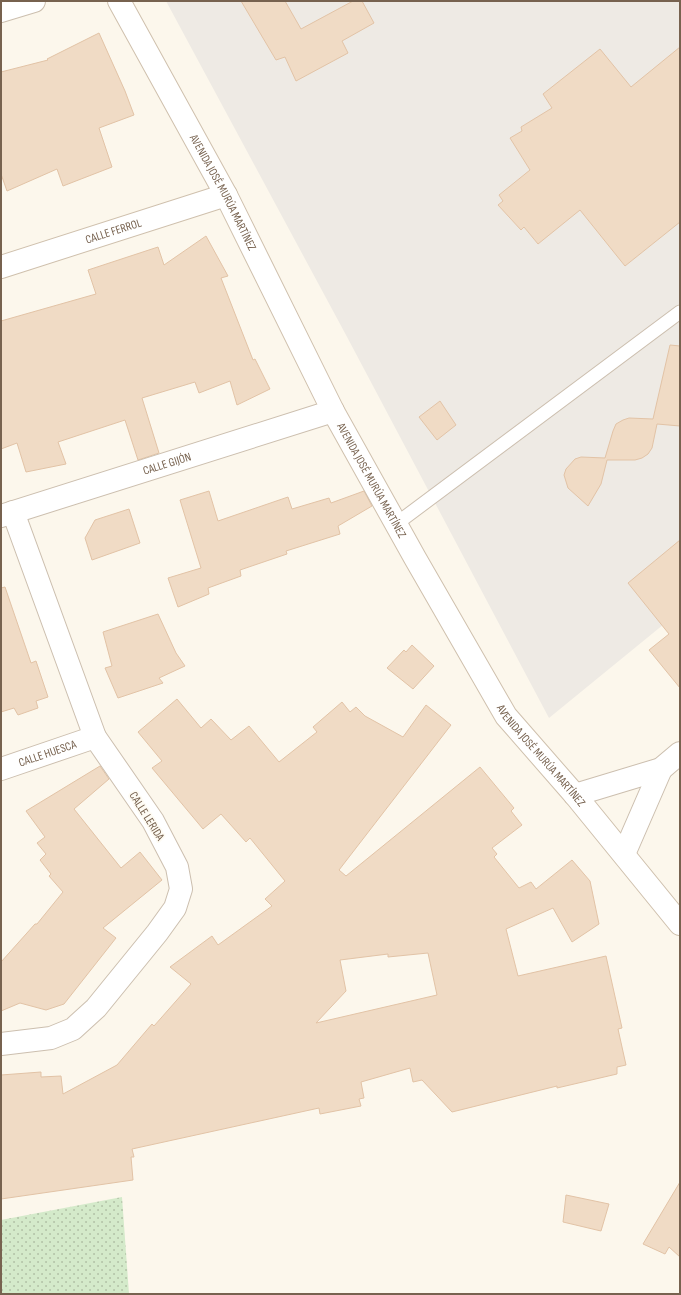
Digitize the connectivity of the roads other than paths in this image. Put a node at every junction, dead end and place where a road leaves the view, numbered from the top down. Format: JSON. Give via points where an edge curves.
{"nodes":[{"id":1,"x":34,"y":1,"type":"edge"},
{"id":2,"x":119,"y":1,"type":"edge"},
{"id":3,"x":1,"y":12,"type":"edge"},
{"id":4,"x":226,"y":195,"type":"junction"},
{"id":5,"x":1,"y":267,"type":"edge"},
{"id":6,"x":680,"y":312,"type":"edge"},
{"id":7,"x":333,"y":411,"type":"junction"},
{"id":8,"x":7,"y":514,"type":"edge"},
{"id":9,"x":396,"y":524,"type":"junction"},
{"id":10,"x":94,"y":737,"type":"junction"},
{"id":11,"x":680,"y":753,"type":"edge"},
{"id":12,"x":1,"y":769,"type":"edge"},
{"id":13,"x":661,"y":769,"type":"junction"},
{"id":14,"x":575,"y":795,"type":"junction"},
{"id":15,"x":624,"y":854,"type":"junction"},
{"id":16,"x":680,"y":924,"type":"edge"},
{"id":17,"x":1,"y":1044,"type":"edge"}],
"edges":[{"from":1,"to":3,"type":"street"},
{"from":2,"to":4,"type":"street","name":"AVENIDA JOSÉ MURÚA MARTÍNEZ"},
{"from":4,"to":5,"type":"street","name":"CALLE FERROL"},
{"from":4,"to":7,"type":"street","name":"AVENIDA JOSÉ MURÚA MARTÍNEZ"},
{"from":6,"to":9,"type":"lane"},
{"from":7,"to":8,"type":"street","name":"CALLE GIJÓN"},
{"from":7,"to":9,"type":"street","name":"AVENIDA JOSÉ MURÚA MARTÍNEZ"},
{"from":8,"to":10,"type":"street","name":"CALLE LERIDA"},
{"from":9,"to":14,"type":"street","name":"AVENIDA JOSÉ MURÚA MARTÍNEZ","via":[[506,716]]},
{"from":10,"to":12,"type":"street","name":"CALLE HUESCA"},
{"from":10,"to":17,"type":"street","name":"CALLE LERIDA","via":[[153,820],[177,867],[181,889],[175,908],[157,933],[100,1002],[73,1029],[51,1038]]},
{"from":11,"to":13,"type":"street"},
{"from":13,"to":14,"type":"street"},
{"from":13,"to":15,"type":"street"},
{"from":14,"to":15,"type":"street","name":"AVENIDA JOSÉ MURÚA MARTÍNEZ"},
{"from":15,"to":16,"type":"street","name":"AVENIDA JOSÉ MURÚA MARTÍNEZ"}]}
